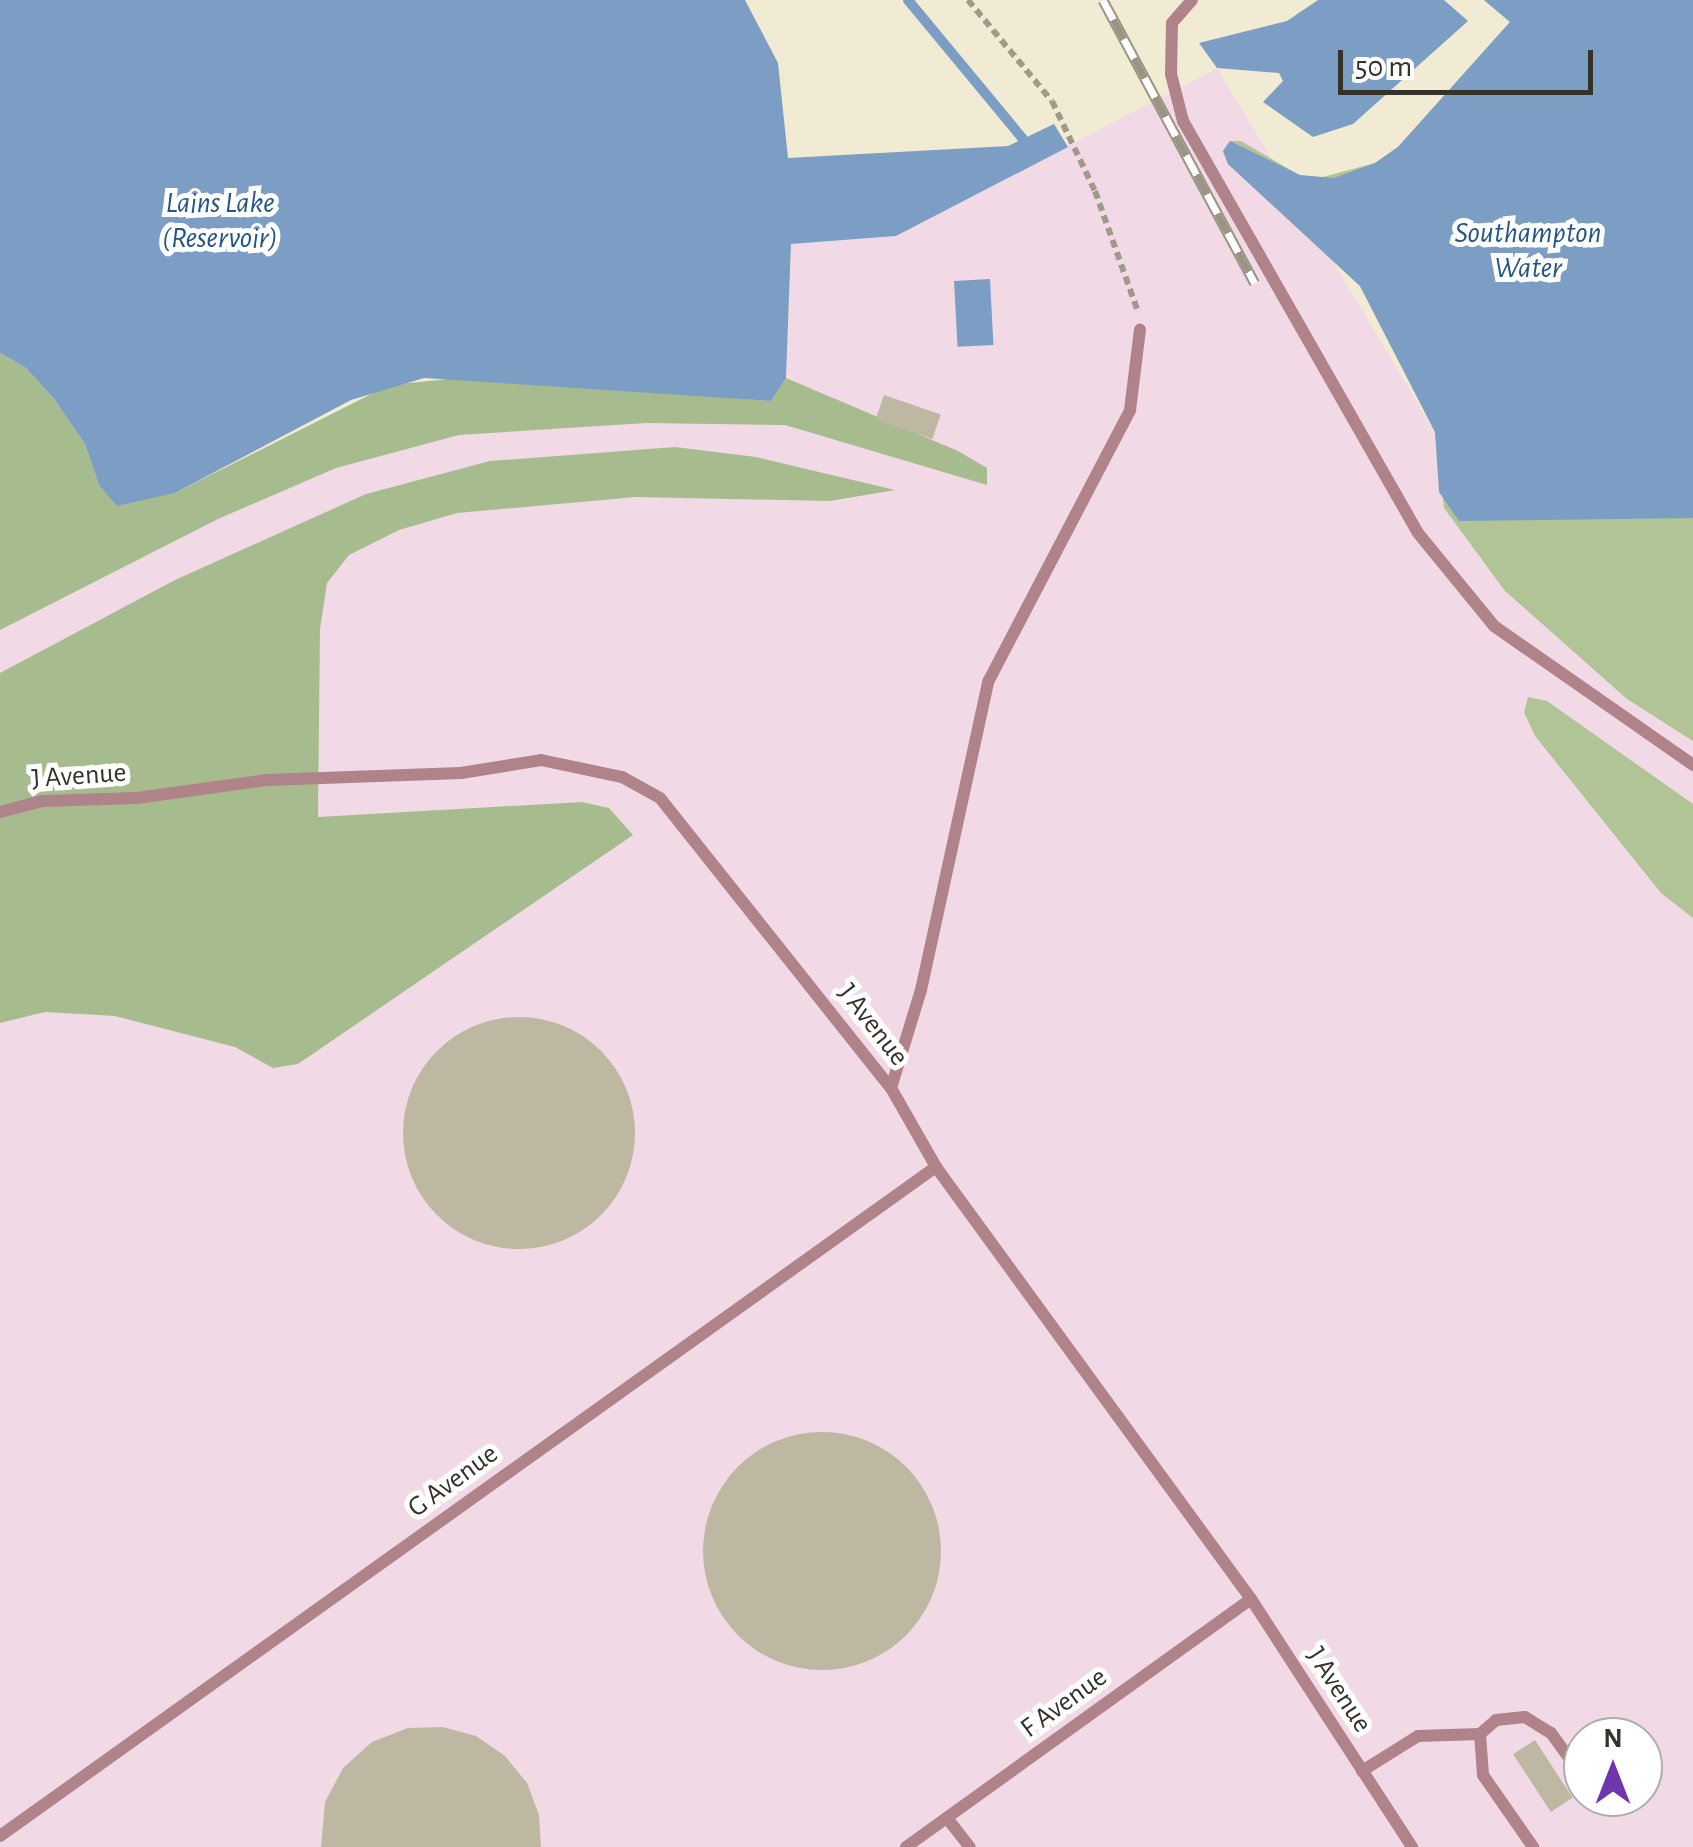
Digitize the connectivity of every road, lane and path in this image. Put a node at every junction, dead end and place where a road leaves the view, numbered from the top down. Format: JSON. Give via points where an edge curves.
{"nodes":[{"id":1,"x":968,"y":0,"type":"edge"},
{"id":2,"x":1192,"y":0,"type":"edge"},
{"id":3,"x":1140,"y":330,"type":"joint"},
{"id":4,"x":1693,"y":766,"type":"edge"},
{"id":5,"x":0,"y":812,"type":"edge"},
{"id":6,"x":891,"y":1088,"type":"junction"},
{"id":7,"x":936,"y":1167,"type":"junction"},
{"id":8,"x":1251,"y":1598,"type":"junction"},
{"id":9,"x":1480,"y":1734,"type":"junction"},
{"id":10,"x":1563,"y":1750,"type":"edge"},
{"id":11,"x":1362,"y":1772,"type":"junction"},
{"id":12,"x":946,"y":1818,"type":"junction"},
{"id":13,"x":0,"y":1836,"type":"edge"},
{"id":14,"x":906,"y":1847,"type":"edge"},
{"id":15,"x":970,"y":1847,"type":"edge"},
{"id":16,"x":1412,"y":1847,"type":"edge"},
{"id":17,"x":1532,"y":1847,"type":"edge"}],
"edges":[{"from":1,"to":3,"type":"path","via":[[1052,102],[1068,132],[1128,275]]},
{"from":2,"to":4,"type":"lane","via":[[1172,23],[1171,74],[1183,121],[1418,532],[1494,626]]},
{"from":3,"to":6,"type":"lane","via":[[1130,410],[988,682],[921,990]]},
{"from":5,"to":6,"type":"lane","name":"J Avenue","via":[[42,801],[136,798],[266,780],[575,762],[660,798]]},
{"from":6,"to":7,"type":"lane","name":"J Avenue"},
{"from":7,"to":8,"type":"lane","name":"J Avenue"},
{"from":7,"to":13,"type":"lane","name":"G Avenue"},
{"from":8,"to":11,"type":"lane","name":"J Avenue"},
{"from":8,"to":12,"type":"lane","name":"F Avenue"},
{"from":9,"to":10,"type":"lane","via":[[1496,1720],[1525,1717]]},
{"from":9,"to":11,"type":"lane","via":[[1418,1736]]},
{"from":9,"to":17,"type":"lane","via":[[1483,1776]]},
{"from":11,"to":16,"type":"lane","name":"J Avenue"},
{"from":12,"to":14,"type":"lane","name":"F Avenue"},
{"from":12,"to":15,"type":"lane"}]}
